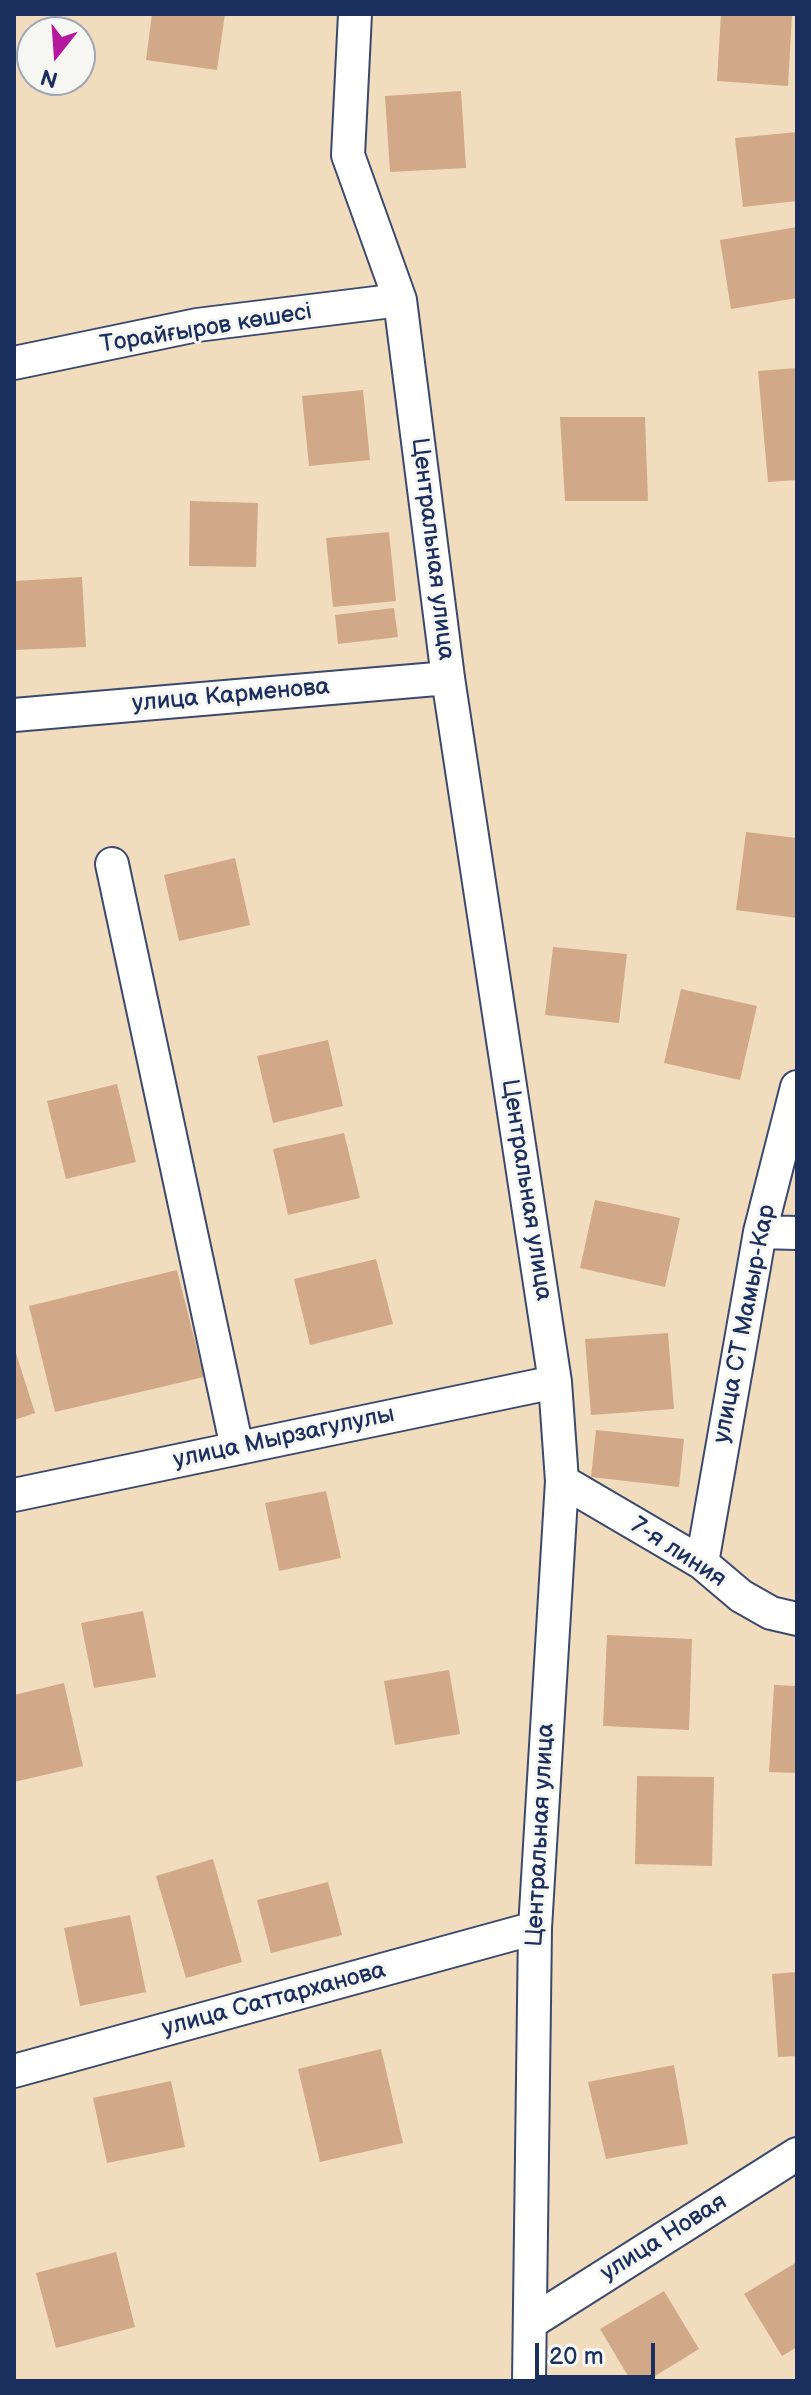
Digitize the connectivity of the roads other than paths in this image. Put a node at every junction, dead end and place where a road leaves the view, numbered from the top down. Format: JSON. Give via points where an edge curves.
{"nodes":[{"id":1,"x":355,"y":14,"type":"edge"},
{"id":2,"x":400,"y":300,"type":"junction"},
{"id":3,"x":14,"y":363,"type":"edge"},
{"id":4,"x":448,"y":678,"type":"junction"},
{"id":5,"x":14,"y":715,"type":"edge"},
{"id":6,"x":112,"y":864,"type":"dead end"},
{"id":7,"x":797,"y":1087,"type":"edge"},
{"id":8,"x":760,"y":1232,"type":"junction"},
{"id":9,"x":797,"y":1233,"type":"edge"},
{"id":10,"x":555,"y":1382,"type":"junction"},
{"id":11,"x":237,"y":1448,"type":"junction"},
{"id":12,"x":562,"y":1481,"type":"junction"},
{"id":13,"x":14,"y":1495,"type":"edge"},
{"id":14,"x":702,"y":1563,"type":"junction"},
{"id":15,"x":797,"y":1619,"type":"edge"},
{"id":16,"x":535,"y":1928,"type":"junction"},
{"id":17,"x":14,"y":2071,"type":"edge"},
{"id":18,"x":797,"y":2154,"type":"edge"},
{"id":19,"x":530,"y":2323,"type":"junction"},
{"id":20,"x":529,"y":2381,"type":"edge"}],
"edges":[{"from":1,"to":2,"type":"street","name":"Центральная улица","via":[[348,155]]},
{"from":2,"to":3,"type":"street","name":"Торайғыров көшесі","via":[[197,325]]},
{"from":2,"to":4,"type":"street","name":"Центральная улица"},
{"from":4,"to":5,"type":"street","name":"улица Карменова"},
{"from":4,"to":10,"type":"street","name":"Центральная улица"},
{"from":6,"to":11,"type":"street"},
{"from":7,"to":8,"type":"street","name":"улица СТ Мамыр-Кар"},
{"from":8,"to":9,"type":"street"},
{"from":8,"to":14,"type":"street","name":"улица СТ Мамыр-Кар"},
{"from":10,"to":11,"type":"street","name":"улица Мырзагулулы"},
{"from":10,"to":12,"type":"street","name":"Центральная улица"},
{"from":11,"to":13,"type":"street","name":"улица Мырзагулулы"},
{"from":12,"to":14,"type":"street","name":"7-я линия"},
{"from":12,"to":16,"type":"street","name":"Центральная улица"},
{"from":14,"to":15,"type":"street","name":"7-я линия","via":[[741,1596],[771,1613]]},
{"from":16,"to":17,"type":"street","name":"улица Саттарханова"},
{"from":16,"to":19,"type":"street","name":"Центральная улица"},
{"from":18,"to":19,"type":"street","name":"улица Новая"},
{"from":19,"to":20,"type":"street","name":"Центральная улица"}]}
